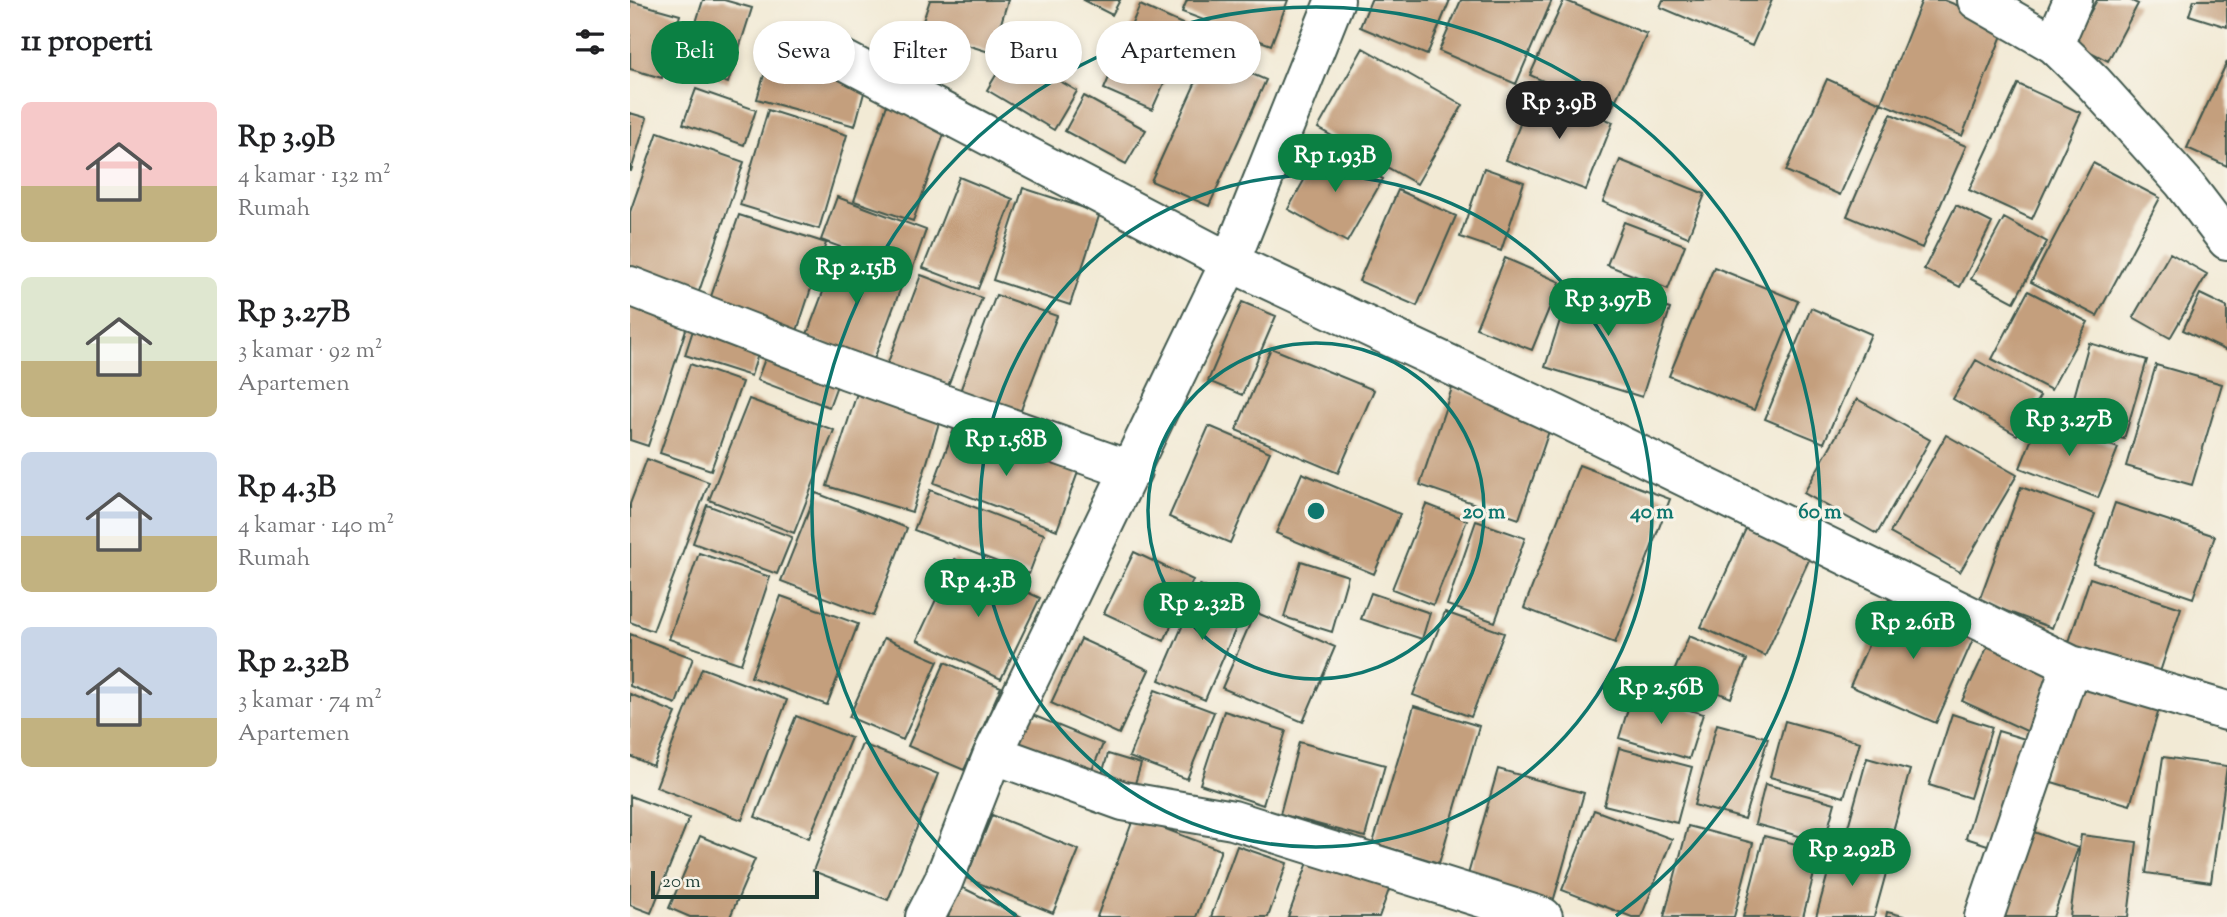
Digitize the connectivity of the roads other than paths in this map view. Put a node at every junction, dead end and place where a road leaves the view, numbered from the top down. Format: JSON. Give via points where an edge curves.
{"nodes":[{"id":1,"x":1335,"y":0,"type":"edge"},
{"id":2,"x":1977,"y":0,"type":"edge"},
{"id":3,"x":2073,"y":0,"type":"edge"},
{"id":4,"x":2054,"y":44,"type":"junction"},
{"id":5,"x":855,"y":66,"type":"edge"},
{"id":6,"x":2227,"y":240,"type":"edge"},
{"id":7,"x":1230,"y":262,"type":"junction"},
{"id":8,"x":630,"y":286,"type":"edge"},
{"id":9,"x":1132,"y":471,"type":"junction"},
{"id":10,"x":2071,"y":666,"type":"junction"},
{"id":11,"x":2227,"y":711,"type":"edge"},
{"id":12,"x":993,"y":754,"type":"junction"},
{"id":13,"x":925,"y":917,"type":"edge"},
{"id":14,"x":1543,"y":917,"type":"edge"},
{"id":15,"x":1984,"y":917,"type":"edge"}],
"edges":[{"from":1,"to":7,"type":"street"},
{"from":2,"to":4,"type":"street"},
{"from":3,"to":4,"type":"street"},
{"from":4,"to":6,"type":"street","via":[[2183,182]]},
{"from":5,"to":7,"type":"street"},
{"from":7,"to":9,"type":"street"},
{"from":7,"to":10,"type":"street","via":[[1577,424]]},
{"from":8,"to":9,"type":"street"},
{"from":9,"to":12,"type":"street"},
{"from":10,"to":11,"type":"street"},
{"from":10,"to":15,"type":"street"},
{"from":12,"to":13,"type":"street"},
{"from":12,"to":14,"type":"street","via":[[1124,801],[1233,820]]}]}
